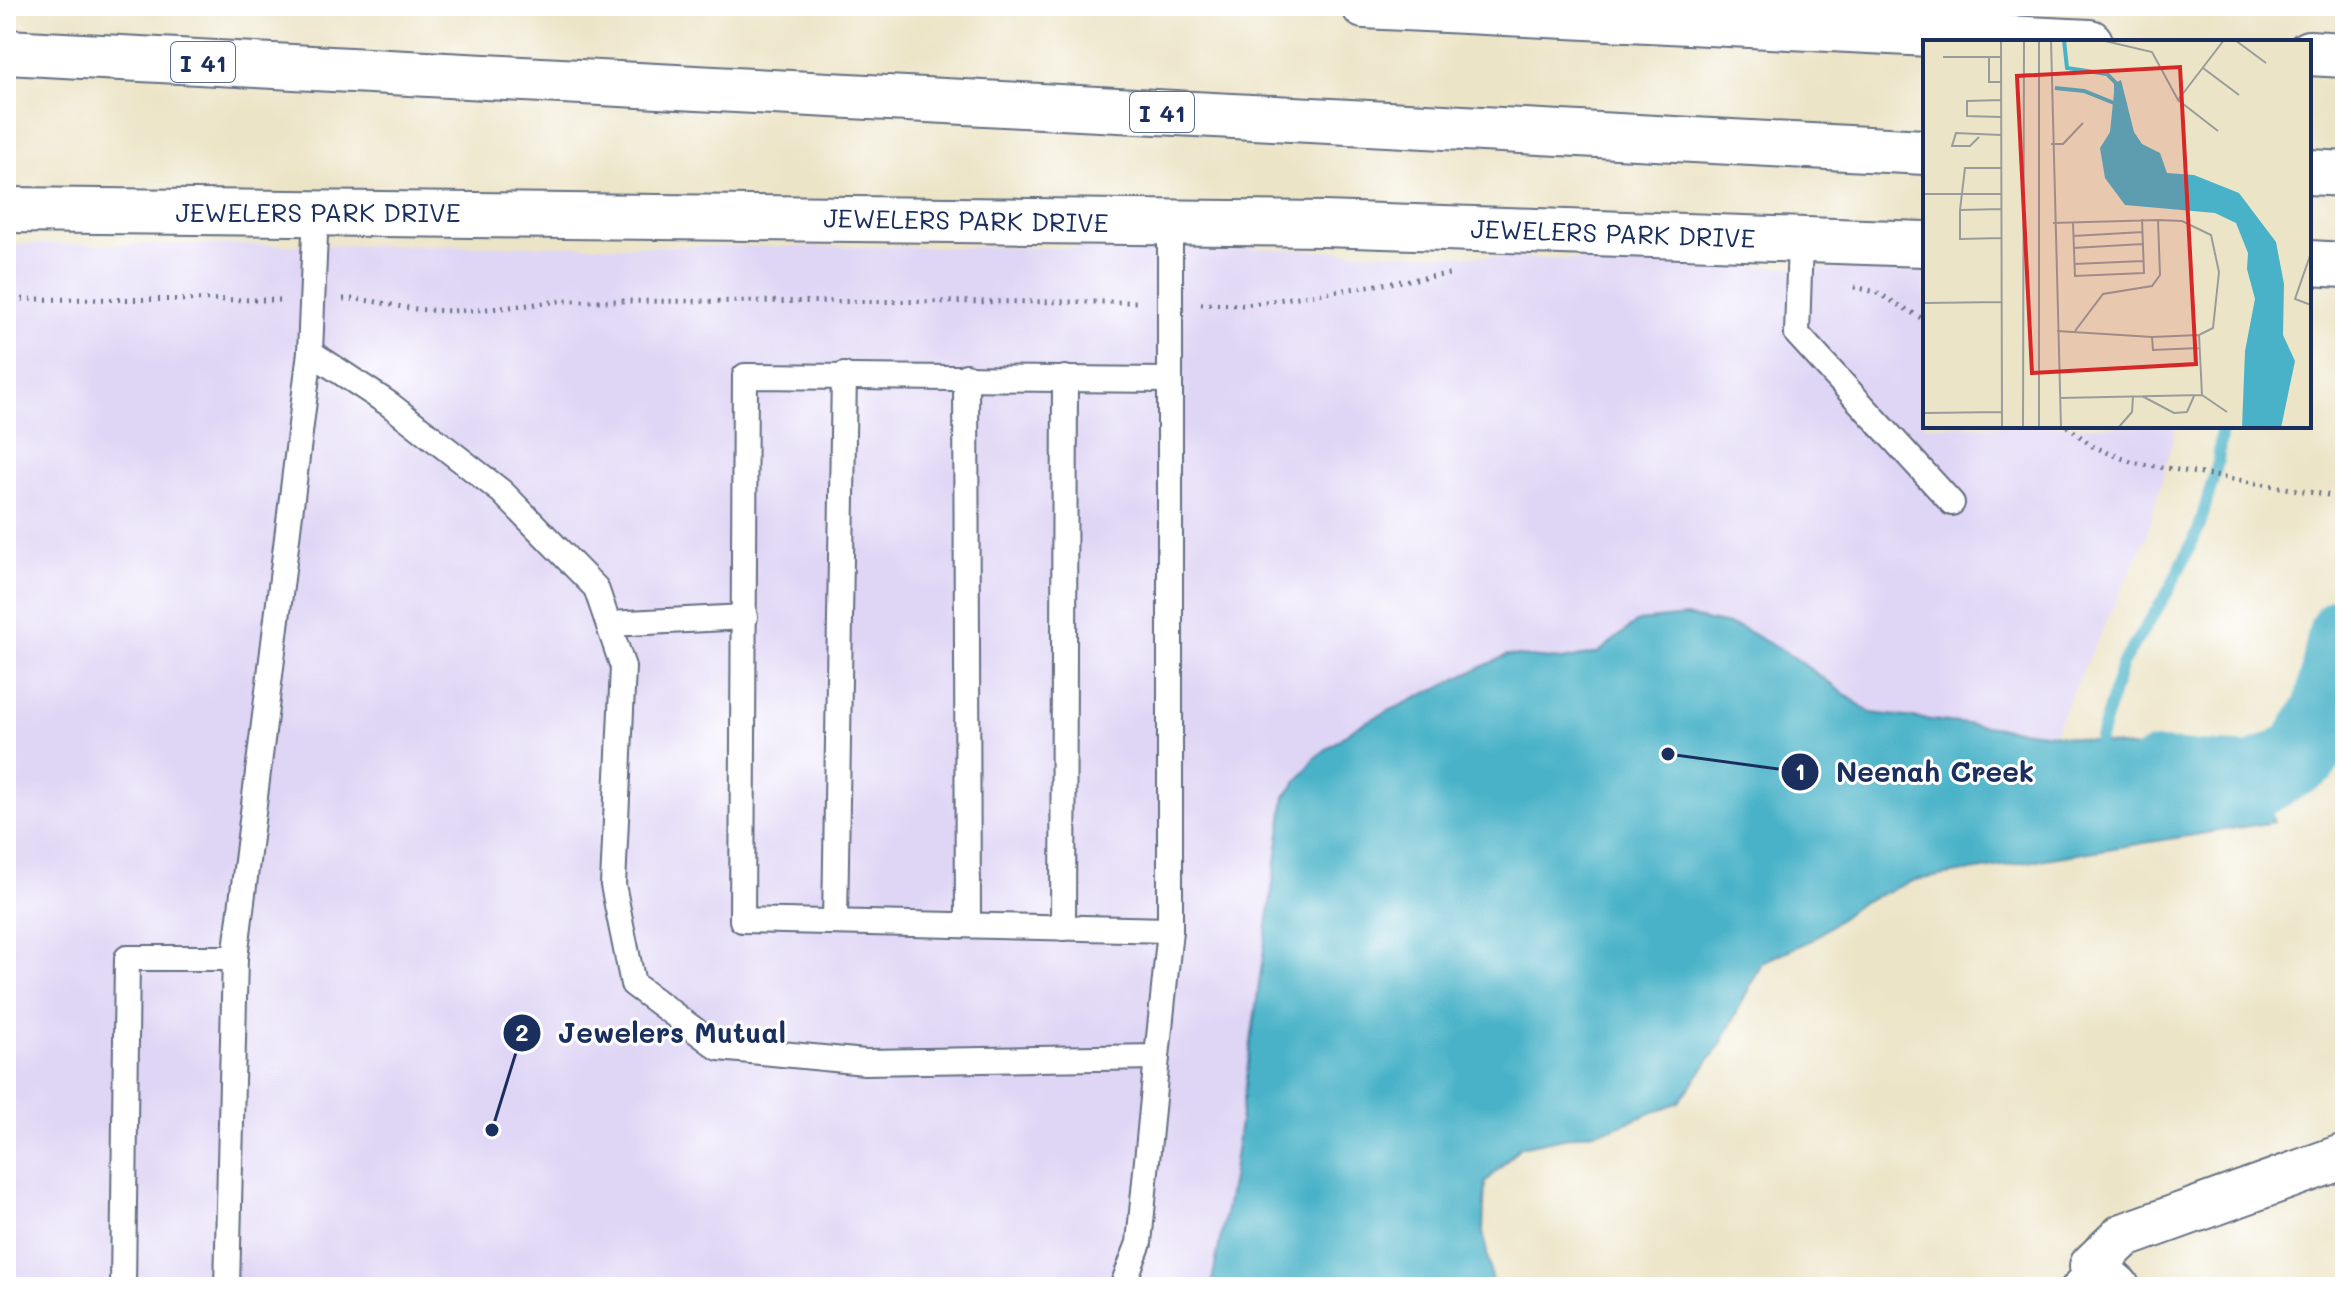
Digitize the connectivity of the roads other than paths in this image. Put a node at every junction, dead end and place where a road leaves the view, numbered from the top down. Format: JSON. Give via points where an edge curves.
{"nodes":[{"id":1,"x":1364,"y":6,"type":"edge"},
{"id":2,"x":2050,"y":40,"type":"edge"},
{"id":3,"x":6,"y":52,"type":"edge"},
{"id":4,"x":2311,"y":53,"type":"edge"},
{"id":5,"x":2345,"y":55,"type":"edge"},
{"id":6,"x":1923,"y":152,"type":"edge"},
{"id":7,"x":2311,"y":172,"type":"edge"},
{"id":8,"x":2345,"y":174,"type":"edge"},
{"id":9,"x":6,"y":210,"type":"edge"},
{"id":10,"x":316,"y":211,"type":"junction"},
{"id":11,"x":1170,"y":224,"type":"junction"},
{"id":12,"x":1800,"y":240,"type":"junction"},
{"id":13,"x":1923,"y":244,"type":"edge"},
{"id":14,"x":2311,"y":263,"type":"edge"},
{"id":15,"x":2345,"y":265,"type":"edge"},
{"id":16,"x":310,"y":352,"type":"junction"},
{"id":17,"x":844,"y":375,"type":"junction"},
{"id":18,"x":966,"y":376,"type":"junction"},
{"id":19,"x":1065,"y":378,"type":"junction"},
{"id":20,"x":1168,"y":380,"type":"junction"},
{"id":21,"x":1952,"y":503,"type":"dead end"},
{"id":22,"x":745,"y":617,"type":"junction"},
{"id":23,"x":609,"y":624,"type":"junction"},
{"id":24,"x":835,"y":922,"type":"junction"},
{"id":25,"x":968,"y":925,"type":"junction"},
{"id":26,"x":1063,"y":928,"type":"junction"},
{"id":27,"x":1170,"y":930,"type":"junction"},
{"id":28,"x":235,"y":958,"type":"junction"},
{"id":29,"x":1157,"y":1057,"type":"junction"},
{"id":30,"x":2345,"y":1156,"type":"edge"},
{"id":31,"x":2094,"y":1280,"type":"edge"},
{"id":32,"x":123,"y":1287,"type":"edge"},
{"id":33,"x":227,"y":1287,"type":"edge"},
{"id":34,"x":1122,"y":1287,"type":"edge"}],
"edges":[{"from":1,"to":2,"type":"main road"},
{"from":3,"to":6,"type":"main road","number":"I 41"},
{"from":4,"to":5,"type":"main road"},
{"from":7,"to":8,"type":"main road"},
{"from":9,"to":10,"type":"main road","name":"JEWELERS PARK DRIVE"},
{"from":10,"to":11,"type":"main road","name":"JEWELERS PARK DRIVE"},
{"from":10,"to":16,"type":"lane"},
{"from":11,"to":12,"type":"main road","name":"JEWELERS PARK DRIVE"},
{"from":11,"to":20,"type":"lane"},
{"from":12,"to":13,"type":"main road","name":"JEWELERS PARK DRIVE"},
{"from":12,"to":21,"type":"lane","via":[[1797,334]]},
{"from":14,"to":15,"type":"main road"},
{"from":16,"to":23,"type":"lane","via":[[389,404],[502,492],[596,588]]},
{"from":16,"to":28,"type":"lane"},
{"from":17,"to":18,"type":"lane"},
{"from":17,"to":22,"type":"lane","via":[[745,376]]},
{"from":17,"to":24,"type":"lane"},
{"from":18,"to":19,"type":"lane"},
{"from":18,"to":25,"type":"lane"},
{"from":19,"to":20,"type":"lane"},
{"from":19,"to":26,"type":"lane"},
{"from":20,"to":27,"type":"lane"},
{"from":22,"to":23,"type":"lane"},
{"from":22,"to":24,"type":"lane","via":[[742,920]]},
{"from":23,"to":29,"type":"lane","via":[[623,667],[613,885],[633,984],[719,1048],[865,1062]]},
{"from":24,"to":25,"type":"lane"},
{"from":25,"to":26,"type":"lane"},
{"from":26,"to":27,"type":"lane"},
{"from":27,"to":29,"type":"lane"},
{"from":28,"to":32,"type":"lane","via":[[127,958]]},
{"from":28,"to":33,"type":"lane"},
{"from":29,"to":34,"type":"lane","via":[[1139,1243]]},
{"from":30,"to":31,"type":"main road","via":[[2123,1236]]}]}
